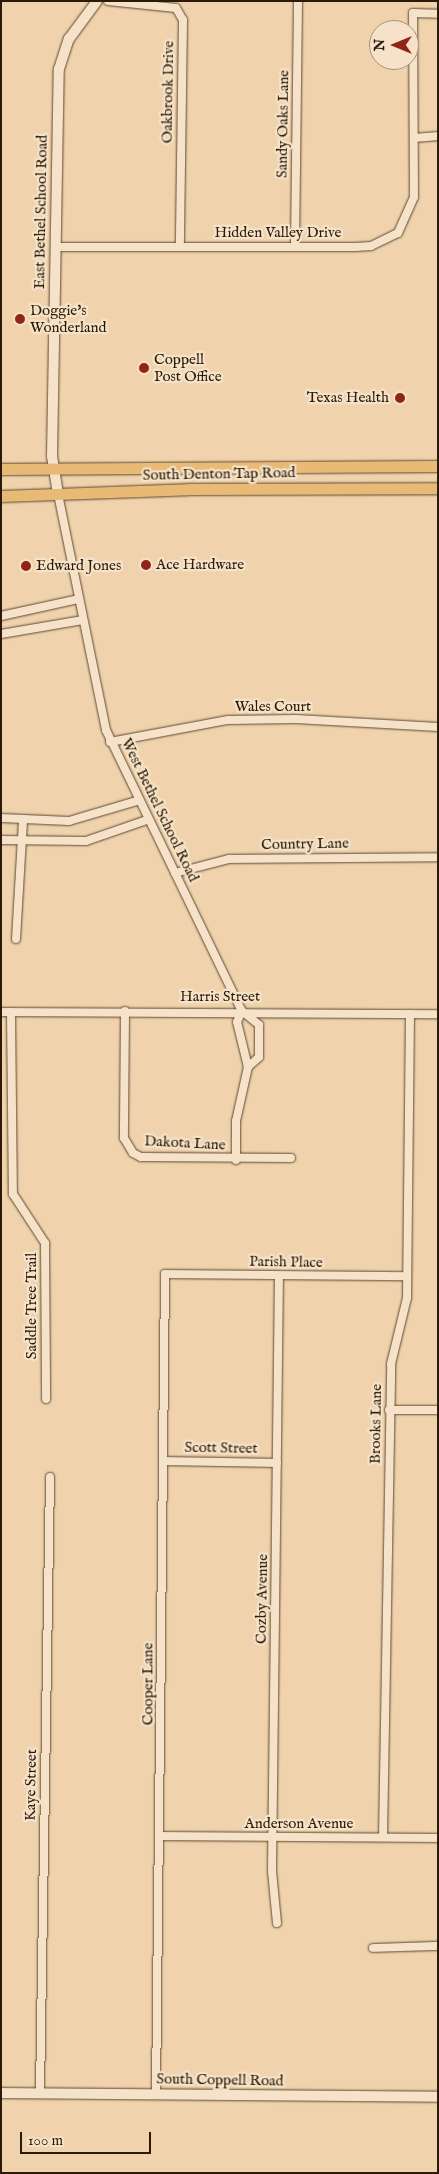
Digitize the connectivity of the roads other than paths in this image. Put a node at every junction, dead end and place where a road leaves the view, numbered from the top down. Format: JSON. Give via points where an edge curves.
{"nodes":[{"id":1,"x":97,"y":1,"type":"edge"},
{"id":2,"x":108,"y":1,"type":"edge"},
{"id":3,"x":298,"y":1,"type":"edge"},
{"id":4,"x":438,"y":14,"type":"edge"},
{"id":5,"x":438,"y":136,"type":"edge"},
{"id":6,"x":415,"y":138,"type":"junction"},
{"id":7,"x":56,"y":247,"type":"junction"},
{"id":8,"x":180,"y":247,"type":"junction"},
{"id":9,"x":295,"y":247,"type":"junction"},
{"id":10,"x":325,"y":466,"type":"junction"},
{"id":11,"x":438,"y":466,"type":"edge"},
{"id":12,"x":53,"y":467,"type":"junction"},
{"id":13,"x":1,"y":469,"type":"edge"},
{"id":14,"x":325,"y":487,"type":"junction"},
{"id":15,"x":438,"y":488,"type":"edge"},
{"id":16,"x":58,"y":494,"type":"junction"},
{"id":17,"x":1,"y":496,"type":"edge"},
{"id":18,"x":79,"y":599,"type":"junction"},
{"id":19,"x":1,"y":616,"type":"edge"},
{"id":20,"x":83,"y":620,"type":"junction"},
{"id":21,"x":1,"y":634,"type":"edge"},
{"id":22,"x":438,"y":728,"type":"edge"},
{"id":23,"x":110,"y":742,"type":"junction"},
{"id":24,"x":137,"y":800,"type":"junction"},
{"id":25,"x":1,"y":818,"type":"edge"},
{"id":26,"x":23,"y":820,"type":"junction"},
{"id":27,"x":147,"y":820,"type":"junction"},
{"id":28,"x":1,"y":840,"type":"edge"},
{"id":29,"x":21,"y":841,"type":"junction"},
{"id":30,"x":438,"y":857,"type":"edge"},
{"id":31,"x":175,"y":873,"type":"junction"},
{"id":32,"x":16,"y":939,"type":"dead end"},
{"id":33,"x":125,"y":1011,"type":"junction"},
{"id":34,"x":242,"y":1011,"type":"junction"},
{"id":35,"x":1,"y":1012,"type":"edge"},
{"id":36,"x":11,"y":1012,"type":"junction"},
{"id":37,"x":410,"y":1014,"type":"junction"},
{"id":38,"x":438,"y":1014,"type":"edge"},
{"id":39,"x":248,"y":1067,"type":"junction"},
{"id":40,"x":291,"y":1158,"type":"dead end"},
{"id":41,"x":236,"y":1160,"type":"junction"},
{"id":42,"x":165,"y":1274,"type":"joint"},
{"id":43,"x":279,"y":1276,"type":"junction"},
{"id":44,"x":407,"y":1276,"type":"junction"},
{"id":45,"x":46,"y":1399,"type":"dead end"},
{"id":46,"x":389,"y":1410,"type":"junction"},
{"id":47,"x":438,"y":1410,"type":"edge"},
{"id":48,"x":165,"y":1461,"type":"junction"},
{"id":49,"x":277,"y":1463,"type":"junction"},
{"id":50,"x":50,"y":1477,"type":"dead end"},
{"id":51,"x":160,"y":1836,"type":"junction"},
{"id":52,"x":272,"y":1838,"type":"junction"},
{"id":53,"x":383,"y":1838,"type":"junction"},
{"id":54,"x":438,"y":1838,"type":"edge"},
{"id":55,"x":277,"y":1923,"type":"dead end"},
{"id":56,"x":438,"y":1946,"type":"edge"},
{"id":57,"x":373,"y":1948,"type":"dead end"},
{"id":58,"x":1,"y":2093,"type":"edge"},
{"id":59,"x":40,"y":2093,"type":"junction"},
{"id":60,"x":438,"y":2093,"type":"edge"},
{"id":61,"x":156,"y":2094,"type":"junction"},
{"id":62,"x":438,"y":2097,"type":"edge"}],
"edges":[{"from":1,"to":7,"type":"street","name":"East Bethel School Road","via":[[61,55]]},
{"from":2,"to":8,"type":"street","name":"Oakbrook Drive","via":[[176,8],[183,20]]},
{"from":3,"to":9,"type":"street","name":"Sandy Oaks Lane"},
{"from":4,"to":6,"type":"street","name":"Hidden Valley Drive","via":[[413,13]]},
{"from":5,"to":6,"type":"street"},
{"from":6,"to":9,"type":"street","name":"Hidden Valley Drive","via":[[414,197],[398,234],[371,246]]},
{"from":7,"to":8,"type":"street","name":"Hidden Valley Drive"},
{"from":7,"to":12,"type":"street","name":"East Bethel School Road"},
{"from":8,"to":9,"type":"street","name":"Hidden Valley Drive"},
{"from":10,"to":11,"type":"main road","name":"South Denton Tap Road"},
{"from":10,"to":12,"type":"main road","name":"South Denton Tap Road"},
{"from":10,"to":14,"type":"main road"},
{"from":11,"to":15,"type":"main road"},
{"from":12,"to":13,"type":"main road","name":"South Denton Tap Road"},
{"from":12,"to":16,"type":"street","name":"East Bethel School Road"},
{"from":14,"to":15,"type":"main road","name":"South Denton Tap Road"},
{"from":14,"to":16,"type":"main road","name":"South Denton Tap Road"},
{"from":16,"to":17,"type":"main road","name":"South Denton Tap Road"},
{"from":16,"to":18,"type":"street","name":"West Bethel School Road"},
{"from":18,"to":19,"type":"street"},
{"from":18,"to":20,"type":"street","name":"West Bethel School Road"},
{"from":20,"to":21,"type":"street"},
{"from":20,"to":23,"type":"street","name":"West Bethel School Road"},
{"from":22,"to":23,"type":"street","name":"Wales Court","via":[[296,719],[228,720]]},
{"from":23,"to":24,"type":"street","name":"West Bethel School Road"},
{"from":24,"to":26,"type":"street","via":[[84,819]]},
{"from":24,"to":27,"type":"street","name":"West Bethel School Road"},
{"from":25,"to":26,"type":"street"},
{"from":26,"to":29,"type":"street"},
{"from":27,"to":29,"type":"street","via":[[86,841]]},
{"from":27,"to":31,"type":"street","name":"West Bethel School Road"},
{"from":28,"to":29,"type":"street"},
{"from":29,"to":32,"type":"street"},
{"from":30,"to":31,"type":"street","name":"Country Lane","via":[[229,859]]},
{"from":31,"to":34,"type":"street","name":"West Bethel School Road"},
{"from":33,"to":34,"type":"street","name":"Harris Street"},
{"from":33,"to":36,"type":"street","name":"Harris Street"},
{"from":33,"to":41,"type":"street","name":"Dakota Lane","via":[[128,1147],[141,1157]]},
{"from":34,"to":37,"type":"street","name":"Harris Street"},
{"from":34,"to":39,"type":"street","via":[[237,1022]]},
{"from":34,"to":39,"type":"street","via":[[259,1025],[259,1057]]},
{"from":35,"to":36,"type":"street","name":"Harris Street"},
{"from":36,"to":45,"type":"street","name":"Saddle Tree Trail","via":[[13,1194],[45,1243]]},
{"from":37,"to":38,"type":"street","name":"Harris Street"},
{"from":37,"to":44,"type":"street","name":"Brooks Lane"},
{"from":39,"to":41,"type":"street","via":[[236,1121]]},
{"from":40,"to":41,"type":"street","name":"Dakota Lane"},
{"from":42,"to":43,"type":"street","name":"Parish Place"},
{"from":42,"to":48,"type":"street","name":"Cooper Lane"},
{"from":43,"to":44,"type":"street","name":"Parish Place"},
{"from":43,"to":49,"type":"street","name":"Cozby Avenue"},
{"from":44,"to":46,"type":"street","name":"Brooks Lane","via":[[404,1322],[391,1364]]},
{"from":46,"to":47,"type":"street"},
{"from":46,"to":53,"type":"street","name":"Brooks Lane"},
{"from":48,"to":49,"type":"street","name":"Scott Street"},
{"from":48,"to":51,"type":"street","name":"Cooper Lane"},
{"from":49,"to":52,"type":"street","name":"Cozby Avenue"},
{"from":50,"to":59,"type":"street","name":"Kaye Street"},
{"from":51,"to":52,"type":"street","name":"Anderson Avenue"},
{"from":51,"to":61,"type":"street","name":"Cooper Lane"},
{"from":52,"to":53,"type":"street","name":"Anderson Avenue"},
{"from":52,"to":55,"type":"street","name":"Cozby Avenue"},
{"from":53,"to":54,"type":"street","name":"Anderson Avenue"},
{"from":56,"to":57,"type":"street"},
{"from":58,"to":59,"type":"street","name":"South Coppell Road"},
{"from":59,"to":61,"type":"street","name":"South Coppell Road"},
{"from":60,"to":62,"type":"street"},
{"from":61,"to":62,"type":"street","name":"South Coppell Road"}]}
